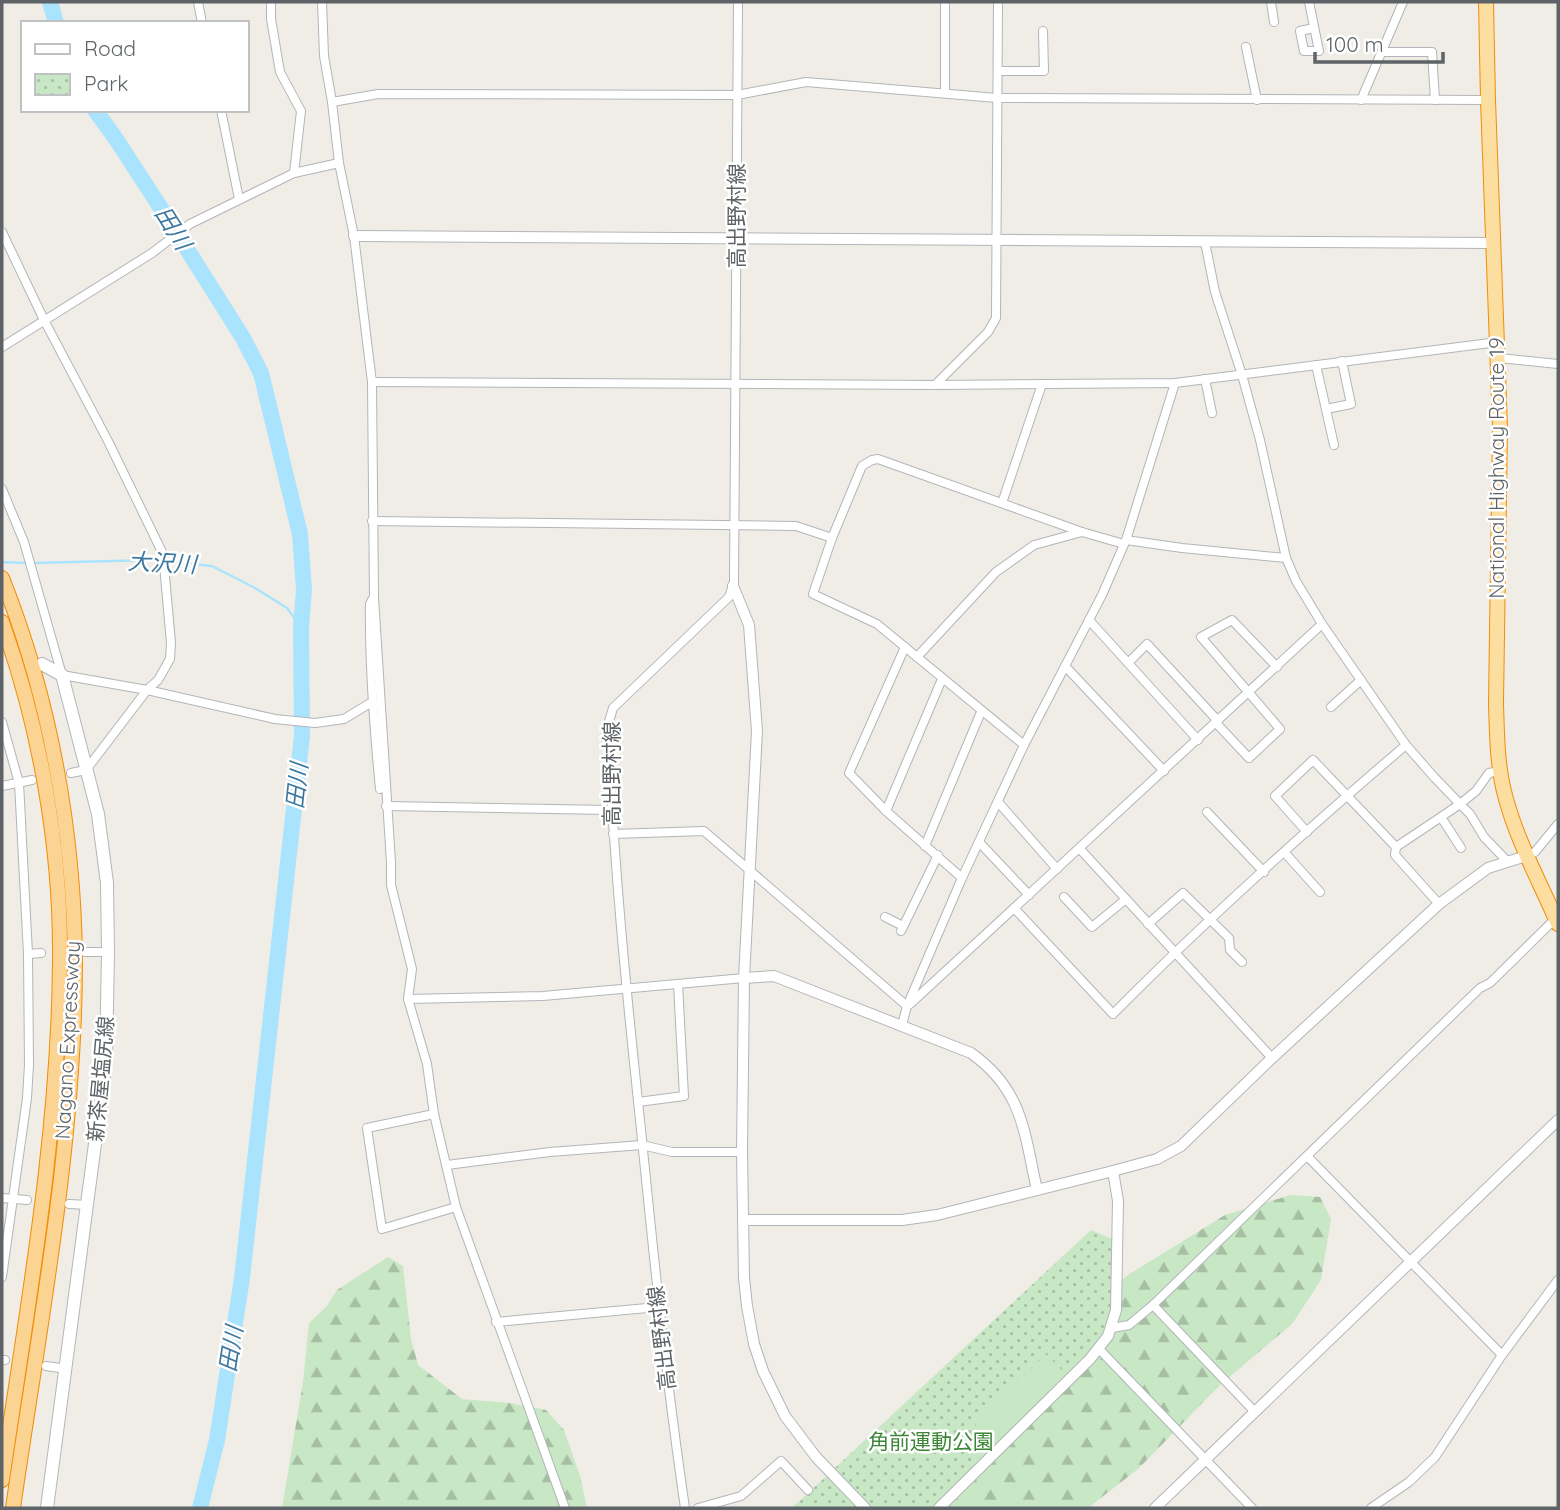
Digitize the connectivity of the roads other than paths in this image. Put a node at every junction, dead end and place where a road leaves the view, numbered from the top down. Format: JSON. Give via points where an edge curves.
{"nodes":[{"id":1,"x":198,"y":2,"type":"edge"},
{"id":2,"x":271,"y":2,"type":"edge"},
{"id":3,"x":322,"y":2,"type":"edge"},
{"id":4,"x":738,"y":2,"type":"edge"},
{"id":5,"x":945,"y":2,"type":"edge"},
{"id":6,"x":998,"y":2,"type":"edge"},
{"id":7,"x":1270,"y":2,"type":"edge"},
{"id":8,"x":1309,"y":2,"type":"edge"},
{"id":9,"x":1403,"y":2,"type":"edge"},
{"id":10,"x":1486,"y":2,"type":"edge"},
{"id":11,"x":202,"y":21,"type":"edge"},
{"id":12,"x":1274,"y":22,"type":"dead end"},
{"id":13,"x":1314,"y":27,"type":"dead end"},
{"id":14,"x":1043,"y":31,"type":"dead end"},
{"id":15,"x":1245,"y":47,"type":"dead end"},
{"id":16,"x":1382,"y":52,"type":"junction"},
{"id":17,"x":998,"y":71,"type":"junction"},
{"id":18,"x":945,"y":93,"type":"junction"},
{"id":19,"x":737,"y":95,"type":"junction"},
{"id":20,"x":998,"y":98,"type":"junction"},
{"id":21,"x":1256,"y":100,"type":"junction"},
{"id":22,"x":1361,"y":100,"type":"junction"},
{"id":23,"x":1435,"y":100,"type":"junction"},
{"id":24,"x":1488,"y":100,"type":"junction"},
{"id":25,"x":332,"y":102,"type":"junction"},
{"id":26,"x":221,"y":112,"type":"edge"},
{"id":27,"x":339,"y":163,"type":"junction"},
{"id":28,"x":294,"y":173,"type":"junction"},
{"id":29,"x":239,"y":199,"type":"junction"},
{"id":30,"x":2,"y":232,"type":"edge"},
{"id":31,"x":354,"y":236,"type":"junction"},
{"id":32,"x":738,"y":238,"type":"junction"},
{"id":33,"x":997,"y":240,"type":"junction"},
{"id":34,"x":1205,"y":242,"type":"junction"},
{"id":35,"x":1493,"y":243,"type":"junction"},
{"id":36,"x":44,"y":320,"type":"junction"},
{"id":37,"x":1498,"y":342,"type":"junction"},
{"id":38,"x":2,"y":346,"type":"edge"},
{"id":39,"x":1499,"y":358,"type":"junction"},
{"id":40,"x":1342,"y":361,"type":"junction"},
{"id":41,"x":1558,"y":364,"type":"edge"},
{"id":42,"x":1316,"y":365,"type":"junction"},
{"id":43,"x":1242,"y":374,"type":"junction"},
{"id":44,"x":1205,"y":379,"type":"junction"},
{"id":45,"x":372,"y":382,"type":"junction"},
{"id":46,"x":736,"y":382,"type":"junction"},
{"id":47,"x":1175,"y":383,"type":"junction"},
{"id":48,"x":1042,"y":384,"type":"junction"},
{"id":49,"x":935,"y":385,"type":"junction"},
{"id":50,"x":1326,"y":409,"type":"junction"},
{"id":51,"x":1212,"y":413,"type":"dead end"},
{"id":52,"x":1334,"y":445,"type":"dead end"},
{"id":53,"x":2,"y":489,"type":"edge"},
{"id":54,"x":1002,"y":503,"type":"junction"},
{"id":55,"x":372,"y":521,"type":"junction"},
{"id":56,"x":735,"y":525,"type":"junction"},
{"id":57,"x":1082,"y":532,"type":"junction"},
{"id":58,"x":832,"y":538,"type":"junction"},
{"id":59,"x":1125,"y":542,"type":"junction"},
{"id":60,"x":1286,"y":558,"type":"junction"},
{"id":61,"x":3,"y":580,"type":"edge"},
{"id":62,"x":733,"y":586,"type":"junction"},
{"id":63,"x":374,"y":598,"type":"junction"},
{"id":64,"x":1088,"y":620,"type":"junction"},
{"id":65,"x":2,"y":622,"type":"edge"},
{"id":66,"x":1322,"y":624,"type":"junction"},
{"id":67,"x":905,"y":647,"type":"junction"},
{"id":68,"x":917,"y":657,"type":"junction"},
{"id":69,"x":1128,"y":663,"type":"junction"},
{"id":70,"x":42,"y":664,"type":"dead end"},
{"id":71,"x":1065,"y":666,"type":"junction"},
{"id":72,"x":1277,"y":667,"type":"junction"},
{"id":73,"x":62,"y":675,"type":"junction"},
{"id":74,"x":942,"y":679,"type":"junction"},
{"id":75,"x":1361,"y":680,"type":"junction"},
{"id":76,"x":146,"y":690,"type":"junction"},
{"id":77,"x":1248,"y":692,"type":"junction"},
{"id":78,"x":372,"y":702,"type":"junction"},
{"id":79,"x":1331,"y":707,"type":"dead end"},
{"id":80,"x":981,"y":712,"type":"junction"},
{"id":81,"x":2,"y":722,"type":"edge"},
{"id":82,"x":1217,"y":722,"type":"junction"},
{"id":83,"x":1198,"y":740,"type":"junction"},
{"id":84,"x":1024,"y":745,"type":"junction"},
{"id":85,"x":1406,"y":746,"type":"junction"},
{"id":86,"x":86,"y":770,"type":"junction"},
{"id":87,"x":1164,"y":771,"type":"junction"},
{"id":88,"x":1500,"y":771,"type":"junction"},
{"id":89,"x":71,"y":773,"type":"dead end"},
{"id":90,"x":33,"y":780,"type":"dead end"},
{"id":91,"x":19,"y":783,"type":"junction"},
{"id":92,"x":2,"y":786,"type":"edge"},
{"id":93,"x":1347,"y":796,"type":"junction"},
{"id":94,"x":998,"y":802,"type":"junction"},
{"id":95,"x":1460,"y":804,"type":"junction"},
{"id":96,"x":386,"y":806,"type":"junction"},
{"id":97,"x":611,"y":810,"type":"junction"},
{"id":98,"x":886,"y":811,"type":"junction"},
{"id":99,"x":1208,"y":812,"type":"dead end"},
{"id":100,"x":1441,"y":817,"type":"junction"},
{"id":101,"x":1558,"y":824,"type":"edge"},
{"id":102,"x":1307,"y":832,"type":"junction"},
{"id":103,"x":612,"y":834,"type":"junction"},
{"id":104,"x":979,"y":842,"type":"junction"},
{"id":105,"x":925,"y":846,"type":"junction"},
{"id":106,"x":1396,"y":847,"type":"junction"},
{"id":107,"x":1462,"y":848,"type":"dead end"},
{"id":108,"x":1080,"y":849,"type":"junction"},
{"id":109,"x":1285,"y":853,"type":"junction"},
{"id":110,"x":937,"y":855,"type":"junction"},
{"id":111,"x":1526,"y":856,"type":"junction"},
{"id":112,"x":1508,"y":862,"type":"junction"},
{"id":113,"x":1057,"y":869,"type":"junction"},
{"id":114,"x":749,"y":870,"type":"junction"},
{"id":115,"x":1264,"y":872,"type":"junction"},
{"id":116,"x":962,"y":878,"type":"junction"},
{"id":117,"x":1321,"y":892,"type":"dead end"},
{"id":118,"x":1029,"y":895,"type":"junction"},
{"id":119,"x":1064,"y":897,"type":"dead end"},
{"id":120,"x":1126,"y":899,"type":"junction"},
{"id":121,"x":1439,"y":904,"type":"junction"},
{"id":122,"x":1014,"y":908,"type":"junction"},
{"id":123,"x":885,"y":917,"type":"dead end"},
{"id":124,"x":1211,"y":919,"type":"junction"},
{"id":125,"x":1557,"y":921,"type":"edge"},
{"id":126,"x":1149,"y":924,"type":"junction"},
{"id":127,"x":85,"y":952,"type":"dead end"},
{"id":128,"x":108,"y":952,"type":"junction"},
{"id":129,"x":1174,"y":952,"type":"junction"},
{"id":130,"x":41,"y":953,"type":"dead end"},
{"id":131,"x":28,"y":954,"type":"junction"},
{"id":132,"x":1242,"y":962,"type":"dead end"},
{"id":133,"x":744,"y":978,"type":"junction"},
{"id":134,"x":678,"y":984,"type":"junction"},
{"id":135,"x":626,"y":988,"type":"junction"},
{"id":136,"x":408,"y":999,"type":"junction"},
{"id":137,"x":908,"y":1006,"type":"junction"},
{"id":138,"x":902,"y":1025,"type":"junction"},
{"id":139,"x":1272,"y":1059,"type":"junction"},
{"id":140,"x":638,"y":1102,"type":"junction"},
{"id":141,"x":433,"y":1114,"type":"junction"},
{"id":142,"x":1558,"y":1120,"type":"edge"},
{"id":143,"x":642,"y":1145,"type":"junction"},
{"id":144,"x":742,"y":1152,"type":"junction"},
{"id":145,"x":1307,"y":1156,"type":"junction"},
{"id":146,"x":447,"y":1165,"type":"junction"},
{"id":147,"x":1113,"y":1171,"type":"junction"},
{"id":148,"x":1037,"y":1190,"type":"junction"},
{"id":149,"x":2,"y":1198,"type":"edge"},
{"id":150,"x":13,"y":1200,"type":"junction"},
{"id":151,"x":27,"y":1200,"type":"dead end"},
{"id":152,"x":68,"y":1204,"type":"dead end"},
{"id":153,"x":88,"y":1205,"type":"junction"},
{"id":154,"x":456,"y":1206,"type":"junction"},
{"id":155,"x":745,"y":1220,"type":"junction"},
{"id":156,"x":1410,"y":1262,"type":"junction"},
{"id":157,"x":2,"y":1278,"type":"edge"},
{"id":158,"x":1558,"y":1280,"type":"edge"},
{"id":159,"x":1153,"y":1305,"type":"junction"},
{"id":160,"x":658,"y":1307,"type":"junction"},
{"id":161,"x":496,"y":1322,"type":"junction"},
{"id":162,"x":1112,"y":1328,"type":"junction"},
{"id":163,"x":1099,"y":1349,"type":"junction"},
{"id":164,"x":1502,"y":1355,"type":"junction"},
{"id":165,"x":46,"y":1366,"type":"dead end"},
{"id":166,"x":67,"y":1369,"type":"junction"},
{"id":167,"x":1255,"y":1412,"type":"junction"},
{"id":168,"x":1205,"y":1460,"type":"junction"},
{"id":169,"x":2,"y":1480,"type":"edge"},
{"id":170,"x":808,"y":1490,"type":"dead end"},
{"id":171,"x":13,"y":1508,"type":"edge"},
{"id":172,"x":47,"y":1508,"type":"edge"},
{"id":173,"x":565,"y":1508,"type":"edge"},
{"id":174,"x":685,"y":1508,"type":"edge"},
{"id":175,"x":698,"y":1508,"type":"edge"},
{"id":176,"x":865,"y":1508,"type":"edge"},
{"id":177,"x":939,"y":1508,"type":"edge"},
{"id":178,"x":1155,"y":1508,"type":"edge"},
{"id":179,"x":1252,"y":1508,"type":"edge"},
{"id":180,"x":1371,"y":1508,"type":"edge"}],
"edges":[{"from":1,"to":11,"type":"street"},
{"from":2,"to":28,"type":"street","via":[[280,72],[301,111]]},
{"from":3,"to":25,"type":"street"},
{"from":4,"to":19,"type":"street","name":"高出野村線"},
{"from":5,"to":18,"type":"street"},
{"from":6,"to":17,"type":"street"},
{"from":7,"to":12,"type":"street"},
{"from":8,"to":13,"type":"street"},
{"from":9,"to":16,"type":"street"},
{"from":10,"to":24,"type":"highway","name":"National Highway Route 19"},
{"from":14,"to":17,"type":"street","via":[[1044,71]]},
{"from":15,"to":21,"type":"street"},
{"from":16,"to":22,"type":"street"},
{"from":16,"to":23,"type":"street","via":[[1432,52]]},
{"from":17,"to":20,"type":"street"},
{"from":18,"to":19,"type":"street","via":[[806,82]]},
{"from":18,"to":20,"type":"street"},
{"from":19,"to":25,"type":"street","via":[[377,94]]},
{"from":19,"to":32,"type":"street","name":"高出野村線"},
{"from":20,"to":21,"type":"street"},
{"from":20,"to":33,"type":"street"},
{"from":21,"to":22,"type":"street"},
{"from":22,"to":23,"type":"street"},
{"from":23,"to":24,"type":"street"},
{"from":24,"to":35,"type":"highway","name":"National Highway Route 19"},
{"from":25,"to":27,"type":"street"},
{"from":26,"to":29,"type":"street"},
{"from":27,"to":28,"type":"street"},
{"from":27,"to":31,"type":"street"},
{"from":28,"to":29,"type":"street"},
{"from":29,"to":36,"type":"street","via":[[187,226]]},
{"from":30,"to":36,"type":"street"},
{"from":31,"to":32,"type":"street"},
{"from":31,"to":45,"type":"street"},
{"from":32,"to":33,"type":"street"},
{"from":32,"to":46,"type":"street","name":"高出野村線"},
{"from":33,"to":34,"type":"street"},
{"from":33,"to":49,"type":"street","via":[[996,318],[988,332]]},
{"from":34,"to":35,"type":"street"},
{"from":34,"to":43,"type":"street","via":[[1218,304]]},
{"from":35,"to":37,"type":"highway","name":"National Highway Route 19"},
{"from":36,"to":38,"type":"street"},
{"from":36,"to":76,"type":"street","via":[[163,554],[170,659]]},
{"from":37,"to":39,"type":"highway","name":"National Highway Route 19"},
{"from":37,"to":40,"type":"street"},
{"from":39,"to":41,"type":"street"},
{"from":39,"to":88,"type":"highway","name":"National Highway Route 19","via":[[1496,703]]},
{"from":40,"to":42,"type":"street"},
{"from":40,"to":50,"type":"street","via":[[1351,404]]},
{"from":42,"to":43,"type":"street"},
{"from":42,"to":50,"type":"street"},
{"from":43,"to":44,"type":"street"},
{"from":43,"to":60,"type":"street"},
{"from":44,"to":47,"type":"street"},
{"from":44,"to":51,"type":"street"},
{"from":45,"to":46,"type":"street"},
{"from":45,"to":55,"type":"street"},
{"from":46,"to":49,"type":"street"},
{"from":46,"to":56,"type":"street","name":"高出野村線"},
{"from":47,"to":48,"type":"street"},
{"from":47,"to":59,"type":"street"},
{"from":48,"to":49,"type":"street"},
{"from":48,"to":54,"type":"street"},
{"from":50,"to":52,"type":"street"},
{"from":53,"to":73,"type":"street","via":[[24,542]]},
{"from":54,"to":57,"type":"street"},
{"from":54,"to":58,"type":"street","via":[[872,460],[862,466]]},
{"from":55,"to":56,"type":"street"},
{"from":55,"to":63,"type":"street"},
{"from":56,"to":58,"type":"street","via":[[796,526]]},
{"from":56,"to":62,"type":"street","name":"高出野村線"},
{"from":57,"to":59,"type":"street"},
{"from":57,"to":68,"type":"street","via":[[1034,545],[996,572]]},
{"from":58,"to":67,"type":"street","via":[[813,594],[877,624]]},
{"from":59,"to":60,"type":"street"},
{"from":59,"to":64,"type":"street"},
{"from":60,"to":66,"type":"street"},
{"from":61,"to":171,"type":"highway","name":"Nagano Expressway","via":[[37,687],[58,783],[75,959],[68,1111]]},
{"from":62,"to":97,"type":"street","name":"高出野村線","via":[[729,597],[613,708],[608,725]]},
{"from":62,"to":114,"type":"street","via":[[749,625],[757,731]]},
{"from":63,"to":78,"type":"street","via":[[369,614]]},
{"from":63,"to":96,"type":"street"},
{"from":64,"to":69,"type":"street"},
{"from":64,"to":71,"type":"street"},
{"from":65,"to":169,"type":"highway","name":"Nagano Expressway","via":[[44,785],[61,958],[52,1123]]},
{"from":66,"to":72,"type":"street"},
{"from":66,"to":75,"type":"street"},
{"from":67,"to":68,"type":"street"},
{"from":67,"to":98,"type":"street","via":[[849,773]]},
{"from":68,"to":74,"type":"street"},
{"from":69,"to":82,"type":"street","via":[[1147,644]]},
{"from":69,"to":83,"type":"street"},
{"from":70,"to":73,"type":"main road"},
{"from":71,"to":84,"type":"street"},
{"from":71,"to":87,"type":"street"},
{"from":72,"to":77,"type":"street"},
{"from":72,"to":77,"type":"street","via":[[1232,620],[1201,637]]},
{"from":73,"to":76,"type":"street"},
{"from":73,"to":86,"type":"main road","name":"新茶屋塩尻線"},
{"from":74,"to":80,"type":"street"},
{"from":74,"to":98,"type":"street"},
{"from":75,"to":79,"type":"street"},
{"from":75,"to":85,"type":"street"},
{"from":76,"to":78,"type":"street","via":[[275,719],[315,723],[344,719]]},
{"from":76,"to":86,"type":"street"},
{"from":77,"to":82,"type":"street"},
{"from":77,"to":82,"type":"street","via":[[1280,729],[1249,758]]},
{"from":78,"to":96,"type":"street","via":[[380,790]]},
{"from":80,"to":84,"type":"street"},
{"from":80,"to":105,"type":"street"},
{"from":81,"to":91,"type":"street"},
{"from":82,"to":83,"type":"street"},
{"from":83,"to":87,"type":"street"},
{"from":84,"to":94,"type":"street"},
{"from":85,"to":93,"type":"street"},
{"from":85,"to":95,"type":"street"},
{"from":86,"to":89,"type":"street"},
{"from":86,"to":128,"type":"main road","name":"新茶屋塩尻線","via":[[98,814],[107,883]]},
{"from":87,"to":108,"type":"street"},
{"from":88,"to":95,"type":"street","via":[[1489,773]]},
{"from":88,"to":111,"type":"highway","name":"National Highway Route 19"},
{"from":90,"to":91,"type":"street"},
{"from":91,"to":92,"type":"street"},
{"from":91,"to":131,"type":"street"},
{"from":93,"to":102,"type":"street"},
{"from":93,"to":102,"type":"street","via":[[1314,760],[1275,796]]},
{"from":93,"to":106,"type":"street"},
{"from":94,"to":104,"type":"street"},
{"from":94,"to":113,"type":"street"},
{"from":95,"to":100,"type":"street"},
{"from":95,"to":112,"type":"street"},
{"from":96,"to":97,"type":"street"},
{"from":96,"to":136,"type":"street","via":[[391,885],[412,969]]},
{"from":97,"to":103,"type":"street","name":"高出野村線"},
{"from":98,"to":105,"type":"street"},
{"from":99,"to":115,"type":"street"},
{"from":100,"to":106,"type":"street"},
{"from":100,"to":107,"type":"street"},
{"from":101,"to":111,"type":"street","via":[[1535,852]]},
{"from":102,"to":109,"type":"street"},
{"from":103,"to":114,"type":"street","via":[[705,831]]},
{"from":103,"to":135,"type":"street","name":"高出野村線"},
{"from":104,"to":116,"type":"street"},
{"from":104,"to":118,"type":"street"},
{"from":105,"to":110,"type":"street"},
{"from":106,"to":121,"type":"street","via":[[1395,855]]},
{"from":108,"to":113,"type":"street"},
{"from":108,"to":120,"type":"street"},
{"from":109,"to":115,"type":"street"},
{"from":109,"to":117,"type":"street"},
{"from":110,"to":116,"type":"street"},
{"from":110,"to":123,"type":"street","via":[[902,928]]},
{"from":111,"to":112,"type":"street"},
{"from":111,"to":125,"type":"highway","name":"National Highway Route 19"},
{"from":112,"to":121,"type":"street","via":[[1488,868]]},
{"from":113,"to":118,"type":"street"},
{"from":114,"to":133,"type":"street"},
{"from":114,"to":137,"type":"street"},
{"from":115,"to":124,"type":"street"},
{"from":116,"to":137,"type":"street"},
{"from":118,"to":122,"type":"street"},
{"from":119,"to":120,"type":"street","via":[[1092,927]]},
{"from":120,"to":126,"type":"street"},
{"from":121,"to":139,"type":"street"},
{"from":122,"to":129,"type":"street","via":[[1112,1014]]},
{"from":122,"to":137,"type":"street"},
{"from":124,"to":126,"type":"street","via":[[1183,893]]},
{"from":124,"to":129,"type":"street"},
{"from":124,"to":132,"type":"street"},
{"from":125,"to":145,"type":"street"},
{"from":126,"to":129,"type":"street"},
{"from":127,"to":128,"type":"street"},
{"from":128,"to":153,"type":"main road","name":"新茶屋塩尻線","via":[[106,1060]]},
{"from":129,"to":139,"type":"street"},
{"from":130,"to":131,"type":"street"},
{"from":131,"to":150,"type":"street","via":[[27,1098]]},
{"from":133,"to":134,"type":"street"},
{"from":133,"to":138,"type":"street","via":[[774,976]]},
{"from":133,"to":144,"type":"street"},
{"from":134,"to":135,"type":"street"},
{"from":134,"to":140,"type":"street","via":[[684,1096]]},
{"from":135,"to":136,"type":"street","via":[[543,996]]},
{"from":135,"to":140,"type":"street","name":"高出野村線"},
{"from":136,"to":141,"type":"street","via":[[427,1064]]},
{"from":137,"to":138,"type":"street"},
{"from":138,"to":148,"type":"street","via":[[971,1053],[1007,1086],[1018,1109]]},
{"from":139,"to":147,"type":"street","via":[[1181,1146],[1157,1159]]},
{"from":140,"to":143,"type":"street","name":"高出野村線"},
{"from":141,"to":146,"type":"street"},
{"from":141,"to":154,"type":"street","via":[[367,1128],[382,1229]]},
{"from":142,"to":156,"type":"street"},
{"from":143,"to":144,"type":"street","via":[[672,1152]]},
{"from":143,"to":146,"type":"street"},
{"from":143,"to":160,"type":"street","name":"高出野村線"},
{"from":144,"to":155,"type":"street"},
{"from":145,"to":156,"type":"street"},
{"from":145,"to":159,"type":"street"},
{"from":146,"to":154,"type":"street"},
{"from":147,"to":148,"type":"street"},
{"from":147,"to":162,"type":"street","via":[[1118,1216]]},
{"from":148,"to":155,"type":"street","via":[[902,1220]]},
{"from":149,"to":150,"type":"street"},
{"from":150,"to":151,"type":"street"},
{"from":150,"to":157,"type":"street"},
{"from":152,"to":153,"type":"street"},
{"from":153,"to":166,"type":"main road","name":"新茶屋塩尻線"},
{"from":154,"to":161,"type":"street"},
{"from":155,"to":176,"type":"street","via":[[747,1306],[763,1371],[801,1440]]},
{"from":156,"to":164,"type":"street"},
{"from":156,"to":167,"type":"street"},
{"from":158,"to":164,"type":"street"},
{"from":159,"to":162,"type":"street","via":[[1129,1325]]},
{"from":159,"to":167,"type":"street"},
{"from":160,"to":161,"type":"street"},
{"from":160,"to":174,"type":"street","name":"高出野村線"},
{"from":161,"to":173,"type":"street"},
{"from":162,"to":163,"type":"street"},
{"from":163,"to":168,"type":"street"},
{"from":163,"to":177,"type":"street"},
{"from":164,"to":180,"type":"street","via":[[1435,1457]]},
{"from":165,"to":166,"type":"street"},
{"from":166,"to":172,"type":"main road","name":"新茶屋塩尻線"},
{"from":167,"to":168,"type":"street"},
{"from":168,"to":178,"type":"street"},
{"from":168,"to":179,"type":"street"},
{"from":170,"to":175,"type":"street","via":[[781,1461],[741,1496]]}]}
